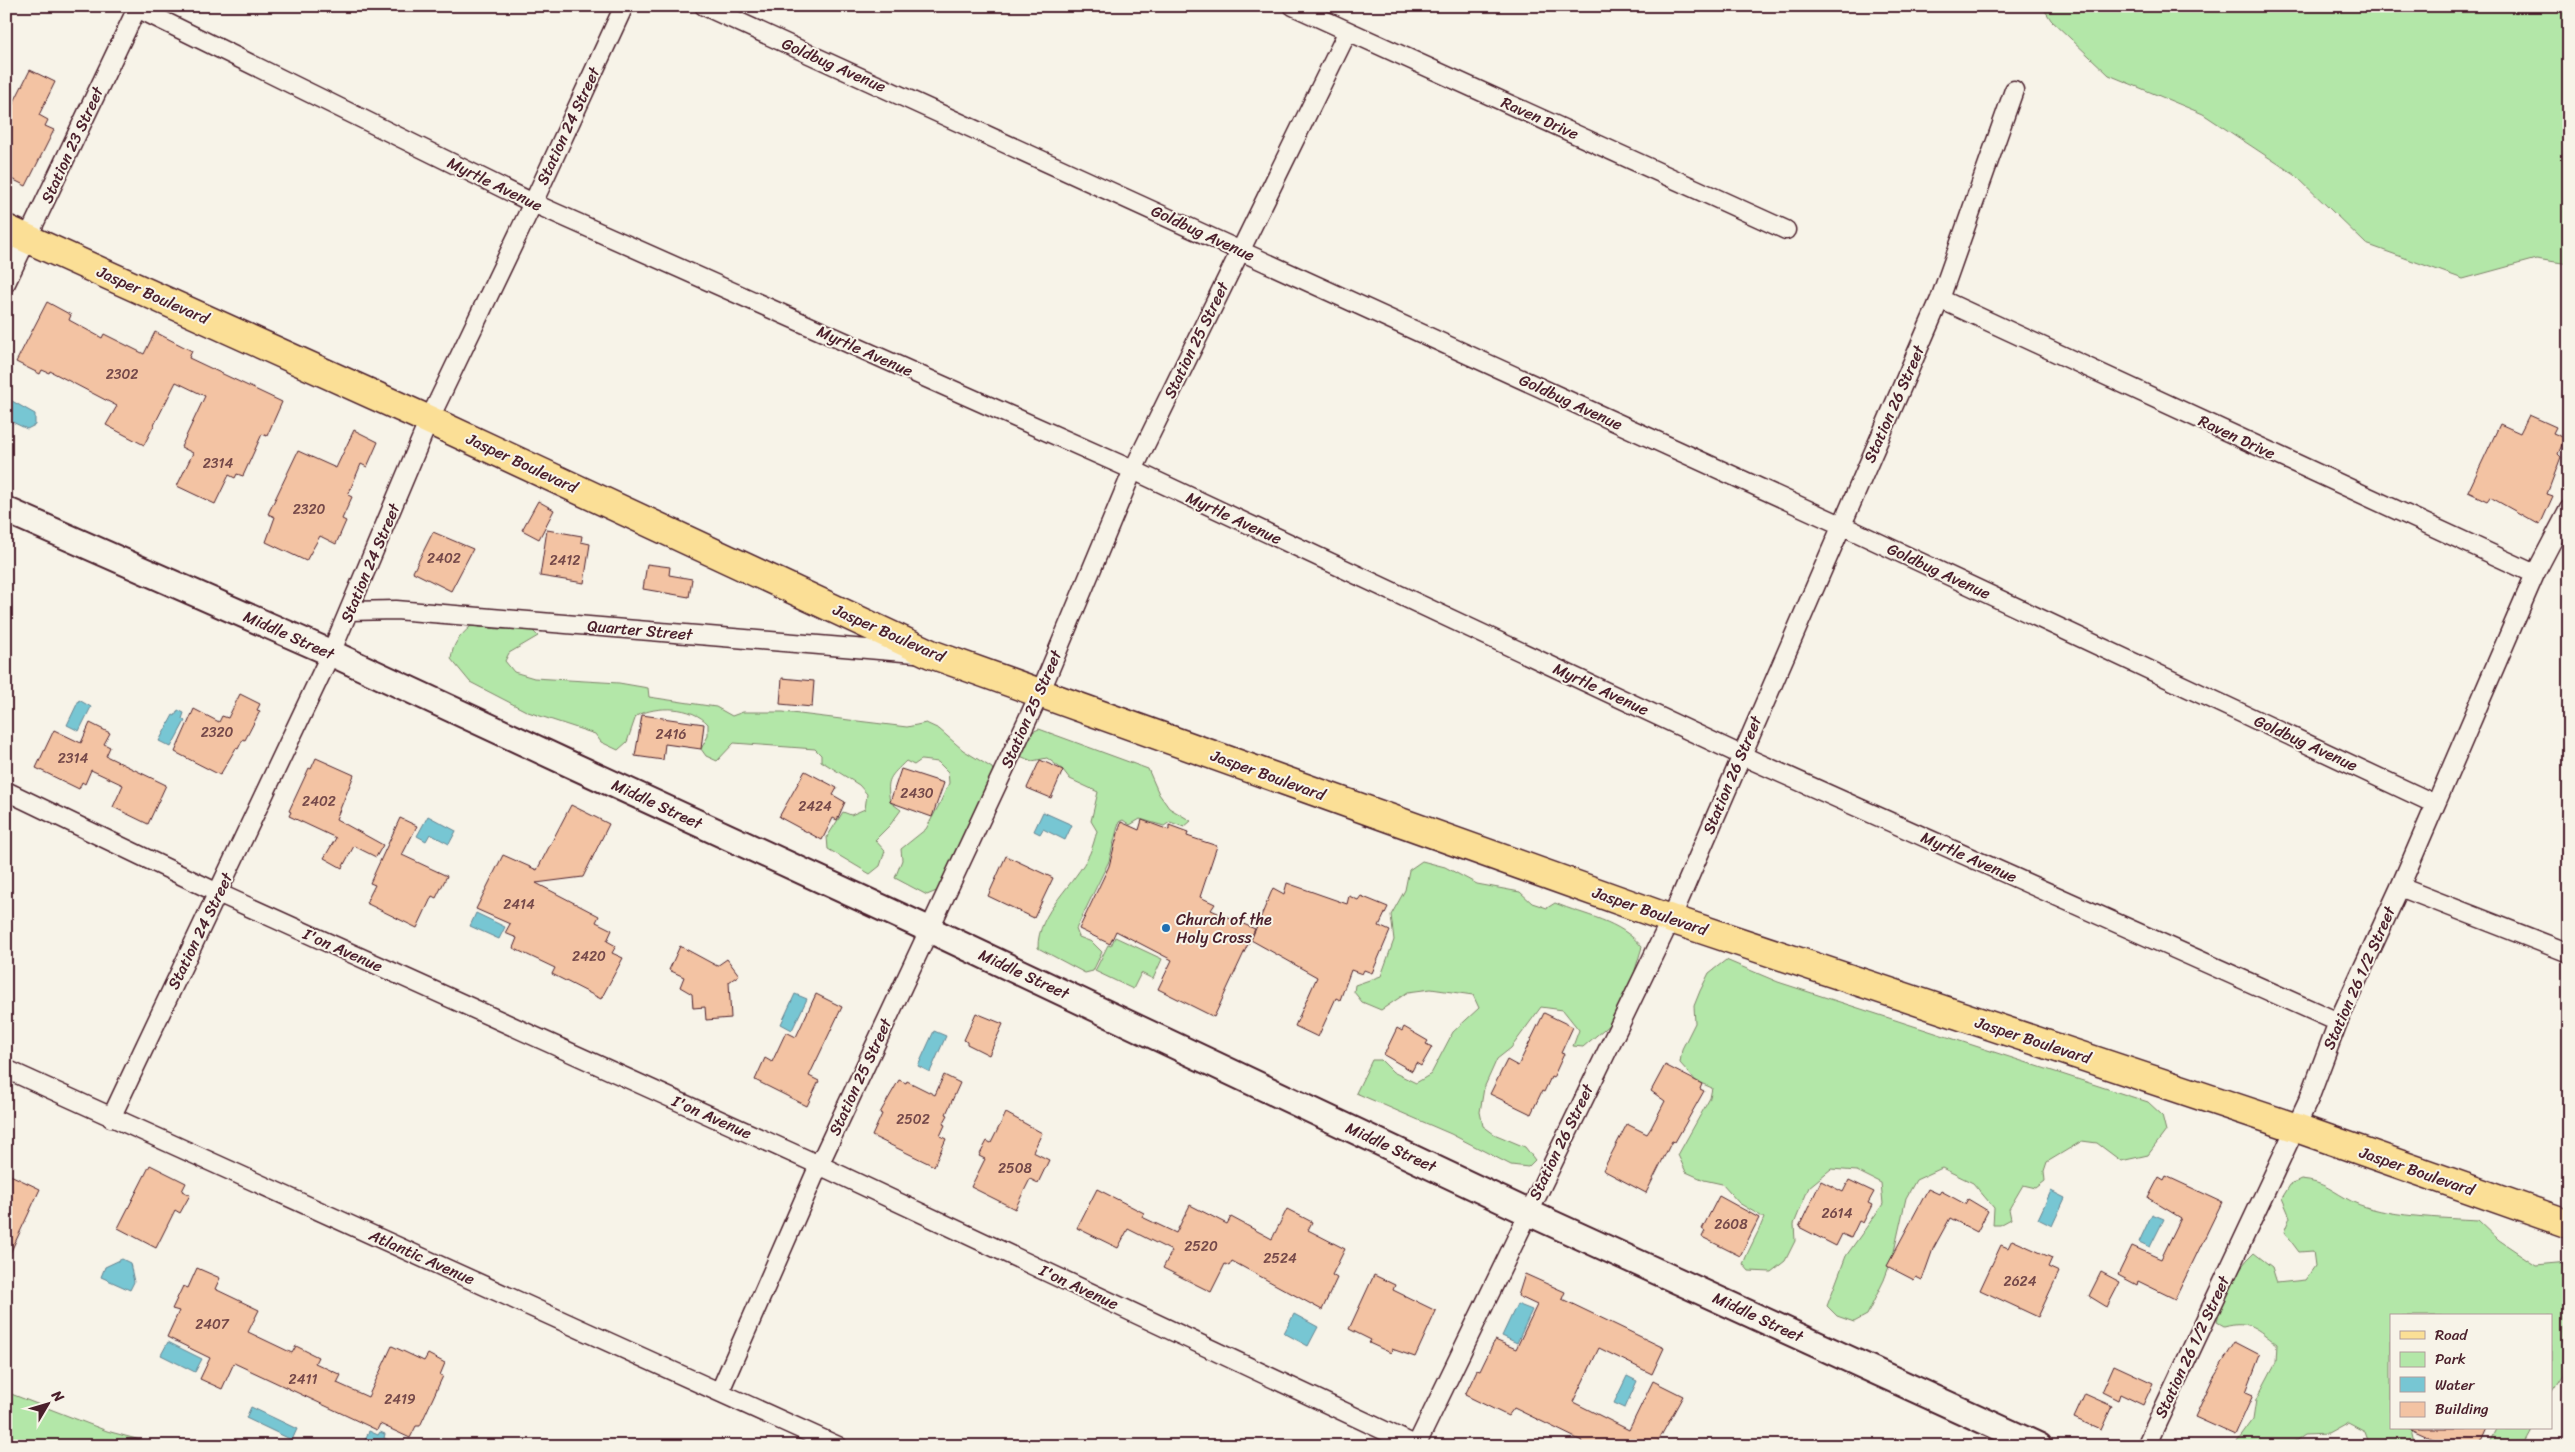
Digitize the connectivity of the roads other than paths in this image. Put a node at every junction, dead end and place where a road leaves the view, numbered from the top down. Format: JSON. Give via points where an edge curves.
{"nodes":[{"id":1,"x":624,"y":6,"type":"edge"},
{"id":2,"x":704,"y":6,"type":"edge"},
{"id":3,"x":1293,"y":6,"type":"edge"},
{"id":4,"x":136,"y":7,"type":"edge"},
{"id":5,"x":1348,"y":31,"type":"junction"},
{"id":6,"x":2014,"y":90,"type":"dead end"},
{"id":7,"x":533,"y":203,"type":"junction"},
{"id":8,"x":1786,"y":230,"type":"dead end"},
{"id":9,"x":17,"y":234,"type":"edge"},
{"id":10,"x":1240,"y":250,"type":"junction"},
{"id":11,"x":6,"y":283,"type":"edge"},
{"id":12,"x":1940,"y":299,"type":"junction"},
{"id":13,"x":429,"y":420,"type":"junction"},
{"id":14,"x":1133,"y":470,"type":"junction"},
{"id":15,"x":2569,"y":509,"type":"edge"},
{"id":16,"x":6,"y":510,"type":"edge"},
{"id":17,"x":1841,"y":525,"type":"junction"},
{"id":18,"x":2535,"y":574,"type":"junction"},
{"id":19,"x":349,"y":612,"type":"junction"},
{"id":20,"x":331,"y":653,"type":"junction"},
{"id":21,"x":931,"y":654,"type":"junction"},
{"id":22,"x":1040,"y":693,"type":"junction"},
{"id":23,"x":1741,"y":754,"type":"junction"},
{"id":24,"x":6,"y":791,"type":"edge"},
{"id":25,"x":2435,"y":804,"type":"junction"},
{"id":26,"x":2400,"y":887,"type":"junction"},
{"id":27,"x":218,"y":893,"type":"junction"},
{"id":28,"x":1670,"y":919,"type":"junction"},
{"id":29,"x":928,"y":929,"type":"junction"},
{"id":30,"x":2569,"y":953,"type":"edge"},
{"id":31,"x":2338,"y":1022,"type":"junction"},
{"id":32,"x":6,"y":1069,"type":"edge"},
{"id":33,"x":111,"y":1118,"type":"junction"},
{"id":34,"x":2294,"y":1127,"type":"junction"},
{"id":35,"x":819,"y":1165,"type":"junction"},
{"id":36,"x":1527,"y":1212,"type":"junction"},
{"id":37,"x":2569,"y":1224,"type":"edge"},
{"id":38,"x":720,"y":1391,"type":"junction"},
{"id":39,"x":838,"y":1446,"type":"edge"},
{"id":40,"x":1416,"y":1446,"type":"edge"},
{"id":41,"x":2039,"y":1446,"type":"edge"},
{"id":42,"x":2146,"y":1446,"type":"edge"}],
"edges":[{"from":1,"to":7,"type":"street","name":"Station 24 Street"},
{"from":2,"to":10,"type":"street","name":"Goldbug Avenue"},
{"from":3,"to":5,"type":"street","name":"Raven Drive"},
{"from":4,"to":7,"type":"street","name":"Myrtle Avenue"},
{"from":4,"to":9,"type":"street","name":"Station 23 Street"},
{"from":5,"to":8,"type":"street","name":"Raven Drive"},
{"from":5,"to":10,"type":"street","name":"Station 25 Street"},
{"from":6,"to":12,"type":"street","name":"Station 26 Street"},
{"from":7,"to":13,"type":"street","name":"Station 24 Street"},
{"from":7,"to":14,"type":"street","name":"Myrtle Avenue"},
{"from":9,"to":11,"type":"street","name":"Station 23 Street"},
{"from":9,"to":13,"type":"main road","name":"Jasper Boulevard"},
{"from":10,"to":14,"type":"street","name":"Station 25 Street"},
{"from":10,"to":17,"type":"street","name":"Goldbug Avenue"},
{"from":12,"to":17,"type":"street","name":"Station 26 Street"},
{"from":12,"to":18,"type":"street","name":"Raven Drive"},
{"from":13,"to":19,"type":"street","name":"Station 24 Street"},
{"from":13,"to":21,"type":"main road","name":"Jasper Boulevard"},
{"from":14,"to":22,"type":"street","name":"Station 25 Street"},
{"from":14,"to":23,"type":"street","name":"Myrtle Avenue"},
{"from":15,"to":18,"type":"street","name":"Station 26 1/2 Street"},
{"from":16,"to":20,"type":"street","name":"Middle Street"},
{"from":17,"to":23,"type":"street","name":"Station 26 Street"},
{"from":17,"to":25,"type":"street","name":"Goldbug Avenue"},
{"from":18,"to":25,"type":"street","name":"Station 26 1/2 Street"},
{"from":19,"to":20,"type":"street","name":"Station 24 Street"},
{"from":19,"to":21,"type":"street","name":"Quarter Street","via":[[396,610]]},
{"from":20,"to":27,"type":"street","name":"Station 24 Street"},
{"from":20,"to":29,"type":"street","name":"Middle Street"},
{"from":21,"to":22,"type":"main road","name":"Jasper Boulevard"},
{"from":22,"to":28,"type":"main road","name":"Jasper Boulevard"},
{"from":22,"to":29,"type":"street","name":"Station 25 Street"},
{"from":23,"to":28,"type":"street","name":"Station 26 Street"},
{"from":23,"to":31,"type":"street","name":"Myrtle Avenue"},
{"from":24,"to":27,"type":"street","name":"I'on Avenue"},
{"from":25,"to":26,"type":"street","name":"Station 26 1/2 Street"},
{"from":26,"to":30,"type":"street"},
{"from":26,"to":31,"type":"street","name":"Station 26 1/2 Street"},
{"from":27,"to":33,"type":"street","name":"Station 24 Street"},
{"from":27,"to":35,"type":"street","name":"I'on Avenue"},
{"from":28,"to":34,"type":"main road","name":"Jasper Boulevard"},
{"from":28,"to":36,"type":"street","name":"Station 26 Street"},
{"from":29,"to":35,"type":"street","name":"Station 25 Street"},
{"from":29,"to":36,"type":"street","name":"Middle Street"},
{"from":31,"to":34,"type":"street","name":"Station 26 1/2 Street","via":[[2311,1095]]},
{"from":32,"to":33,"type":"street","name":"Atlantic Avenue"},
{"from":33,"to":38,"type":"street","name":"Atlantic Avenue"},
{"from":34,"to":37,"type":"main road","name":"Jasper Boulevard"},
{"from":34,"to":42,"type":"street","name":"Station 26 1/2 Street"},
{"from":35,"to":38,"type":"street","name":"Station 25 Street"},
{"from":35,"to":40,"type":"street","name":"I'on Avenue"},
{"from":36,"to":40,"type":"street","name":"Station 26 Street"},
{"from":36,"to":41,"type":"street","name":"Middle Street"},
{"from":38,"to":39,"type":"street","name":"Atlantic Avenue"}]}
